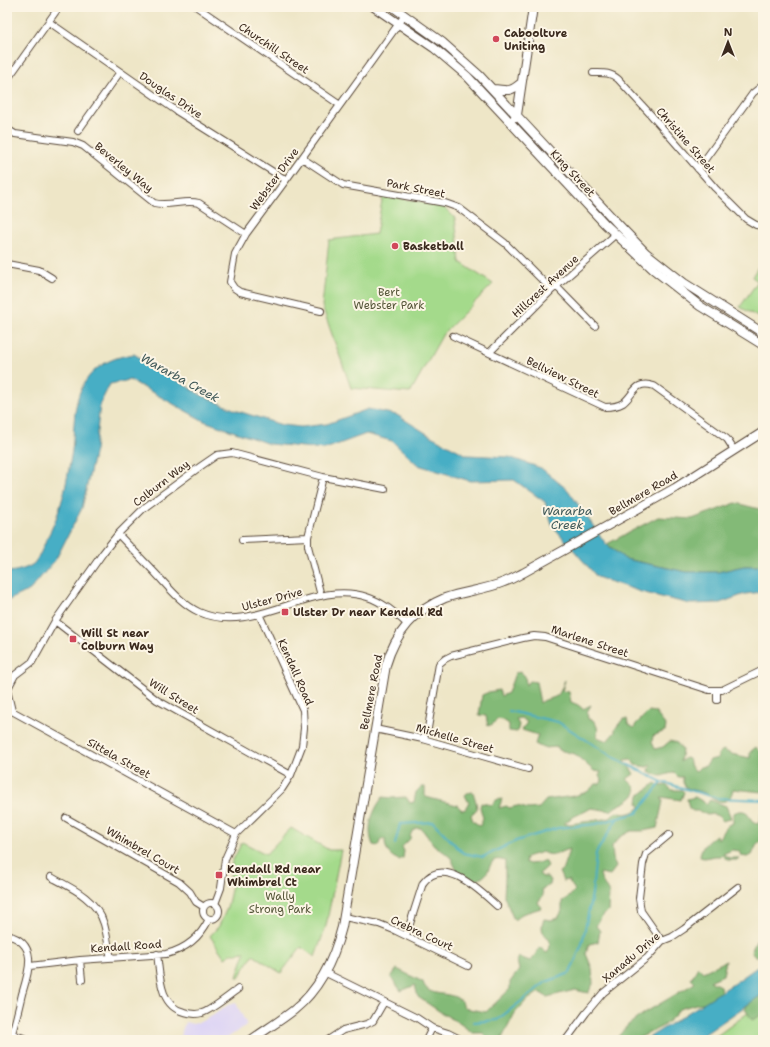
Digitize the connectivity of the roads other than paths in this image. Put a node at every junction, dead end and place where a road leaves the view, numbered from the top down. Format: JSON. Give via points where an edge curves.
{"nodes":[{"id":1,"x":59,"y":7,"type":"edge"},
{"id":2,"x":196,"y":7,"type":"edge"},
{"id":3,"x":374,"y":7,"type":"edge"},
{"id":4,"x":393,"y":7,"type":"edge"},
{"id":5,"x":532,"y":7,"type":"edge"},
{"id":6,"x":405,"y":15,"type":"junction"},
{"id":7,"x":49,"y":22,"type":"junction"},
{"id":8,"x":399,"y":23,"type":"junction"},
{"id":9,"x":120,"y":72,"type":"junction"},
{"id":10,"x":593,"y":73,"type":"dead end"},
{"id":11,"x":7,"y":80,"type":"edge"},
{"id":12,"x":521,"y":83,"type":"junction"},
{"id":13,"x":763,"y":85,"type":"edge"},
{"id":14,"x":493,"y":89,"type":"junction"},
{"id":15,"x":340,"y":105,"type":"junction"},
{"id":16,"x":517,"y":115,"type":"junction"},
{"id":17,"x":510,"y":121,"type":"junction"},
{"id":18,"x":7,"y":129,"type":"edge"},
{"id":19,"x":78,"y":131,"type":"dead end"},
{"id":20,"x":302,"y":158,"type":"junction"},
{"id":21,"x":698,"y":169,"type":"junction"},
{"id":22,"x":286,"y":180,"type":"junction"},
{"id":23,"x":763,"y":226,"type":"edge"},
{"id":24,"x":246,"y":234,"type":"junction"},
{"id":25,"x":616,"y":235,"type":"junction"},
{"id":26,"x":7,"y":264,"type":"edge"},
{"id":27,"x":52,"y":278,"type":"dead end"},
{"id":28,"x":554,"y":288,"type":"junction"},
{"id":29,"x":321,"y":311,"type":"dead end"},
{"id":30,"x":595,"y":326,"type":"dead end"},
{"id":31,"x":763,"y":333,"type":"edge"},
{"id":32,"x":453,"y":336,"type":"dead end"},
{"id":33,"x":763,"y":345,"type":"edge"},
{"id":34,"x":489,"y":352,"type":"junction"},
{"id":35,"x":763,"y":432,"type":"edge"},
{"id":36,"x":734,"y":450,"type":"junction"},
{"id":37,"x":324,"y":476,"type":"junction"},
{"id":38,"x":385,"y":489,"type":"dead end"},
{"id":39,"x":118,"y":534,"type":"junction"},
{"id":40,"x":308,"y":537,"type":"junction"},
{"id":41,"x":242,"y":540,"type":"dead end"},
{"id":42,"x":321,"y":596,"type":"junction"},
{"id":43,"x":259,"y":614,"type":"junction"},
{"id":44,"x":55,"y":621,"type":"junction"},
{"id":45,"x":407,"y":624,"type":"junction"},
{"id":46,"x":761,"y":672,"type":"dead end"},
{"id":47,"x":7,"y":690,"type":"edge"},
{"id":48,"x":717,"y":690,"type":"junction"},
{"id":49,"x":717,"y":700,"type":"dead end"},
{"id":50,"x":375,"y":729,"type":"junction"},
{"id":51,"x":423,"y":739,"type":"junction"},
{"id":52,"x":528,"y":769,"type":"dead end"},
{"id":53,"x":291,"y":775,"type":"junction"},
{"id":54,"x":66,"y":818,"type":"dead end"},
{"id":55,"x":236,"y":834,"type":"junction"},
{"id":56,"x":669,"y":836,"type":"dead end"},
{"id":57,"x":51,"y":877,"type":"dead end"},
{"id":58,"x":738,"y":887,"type":"dead end"},
{"id":59,"x":215,"y":904,"type":"junction"},
{"id":60,"x":497,"y":906,"type":"dead end"},
{"id":61,"x":204,"y":907,"type":"junction"},
{"id":62,"x":344,"y":917,"type":"junction"},
{"id":63,"x":209,"y":919,"type":"junction"},
{"id":64,"x":7,"y":934,"type":"edge"},
{"id":65,"x":406,"y":936,"type":"junction"},
{"id":66,"x":662,"y":940,"type":"junction"},
{"id":67,"x":157,"y":954,"type":"junction"},
{"id":68,"x":111,"y":958,"type":"junction"},
{"id":69,"x":80,"y":960,"type":"junction"},
{"id":70,"x":30,"y":966,"type":"junction"},
{"id":71,"x":468,"y":966,"type":"dead end"},
{"id":72,"x":326,"y":973,"type":"junction"},
{"id":73,"x":82,"y":980,"type":"dead end"},
{"id":74,"x":238,"y":990,"type":"dead end"},
{"id":75,"x":384,"y":1002,"type":"junction"},
{"id":76,"x":432,"y":1028,"type":"junction"},
{"id":77,"x":10,"y":1033,"type":"edge"},
{"id":78,"x":30,"y":1040,"type":"edge"},
{"id":79,"x":250,"y":1040,"type":"edge"},
{"id":80,"x":328,"y":1040,"type":"edge"},
{"id":81,"x":426,"y":1040,"type":"edge"},
{"id":82,"x":462,"y":1040,"type":"edge"},
{"id":83,"x":566,"y":1040,"type":"edge"}],
"edges":[{"from":1,"to":7,"type":"street"},
{"from":2,"to":15,"type":"street","name":"Churchill Street"},
{"from":3,"to":8,"type":"main road","name":"King Street"},
{"from":4,"to":6,"type":"main road","name":"King Street"},
{"from":5,"to":12,"type":"main road"},
{"from":6,"to":8,"type":"street","name":"Webster Drive"},
{"from":6,"to":14,"type":"main road","name":"King Street","via":[[462,59]]},
{"from":7,"to":9,"type":"street","name":"Douglas Drive"},
{"from":7,"to":11,"type":"street"},
{"from":8,"to":15,"type":"street","name":"Webster Drive"},
{"from":8,"to":17,"type":"main road","name":"King Street","via":[[467,76]]},
{"from":9,"to":19,"type":"street"},
{"from":9,"to":22,"type":"street","name":"Douglas Drive"},
{"from":10,"to":21,"type":"street","name":"Christine Street","via":[[613,74]]},
{"from":12,"to":14,"type":"main road","via":[[513,90]]},
{"from":12,"to":16,"type":"main road"},
{"from":13,"to":21,"type":"street","via":[[753,93]]},
{"from":14,"to":16,"type":"main road","name":"King Street"},
{"from":15,"to":20,"type":"street","name":"Webster Drive"},
{"from":16,"to":17,"type":"main road"},
{"from":16,"to":31,"type":"main road","name":"King Street","via":[[646,253],[707,299]]},
{"from":17,"to":25,"type":"main road","name":"King Street"},
{"from":18,"to":24,"type":"street","name":"Beverley Way","via":[[15,134],[72,142],[83,146],[154,203],[199,203]]},
{"from":20,"to":22,"type":"street","name":"Webster Drive"},
{"from":20,"to":28,"type":"street","name":"Park Street","via":[[343,185],[445,203],[459,208],[505,243]]},
{"from":21,"to":23,"type":"street","name":"Christine Street","via":[[746,219]]},
{"from":22,"to":24,"type":"street","name":"Webster Drive"},
{"from":24,"to":29,"type":"street","name":"Webster Drive","via":[[232,265],[230,282],[234,288],[240,292]]},
{"from":25,"to":28,"type":"street","name":"Hillcrest Avenue"},
{"from":25,"to":33,"type":"main road","name":"King Street","via":[[682,292],[724,322]]},
{"from":26,"to":27,"type":"street","via":[[39,270]]},
{"from":28,"to":30,"type":"street","name":"Park Street"},
{"from":28,"to":34,"type":"street","name":"Hillcrest Avenue"},
{"from":32,"to":34,"type":"street","name":"Bellview Street"},
{"from":34,"to":36,"type":"street","name":"Bellview Street","via":[[605,407],[624,402],[635,388],[642,385],[654,386],[727,439]]},
{"from":35,"to":36,"type":"main road","name":"Bellmere Road"},
{"from":36,"to":45,"type":"main road","name":"Bellmere Road","via":[[675,488],[523,573],[503,582],[445,598],[431,605]]},
{"from":37,"to":38,"type":"street","name":"Colburn Way"},
{"from":37,"to":39,"type":"street","name":"Colburn Way","via":[[232,453],[217,455],[144,508]]},
{"from":37,"to":40,"type":"street"},
{"from":39,"to":43,"type":"street","name":"Ulster Drive","via":[[182,602],[199,612],[222,618]]},
{"from":39,"to":44,"type":"street","name":"Colburn Way"},
{"from":40,"to":41,"type":"street"},
{"from":40,"to":42,"type":"street"},
{"from":42,"to":43,"type":"street","name":"Ulster Drive"},
{"from":42,"to":45,"type":"street","name":"Ulster Drive","via":[[353,594],[367,597],[383,604]]},
{"from":43,"to":53,"type":"street","name":"Kendall Road","via":[[303,710],[302,746]]},
{"from":44,"to":47,"type":"street","name":"Colburn Way","via":[[32,662],[15,675]]},
{"from":44,"to":53,"type":"street","name":"Will Street","via":[[158,700]]},
{"from":45,"to":50,"type":"main road","name":"Bellmere Road","via":[[386,664]]},
{"from":46,"to":48,"type":"street","name":"Marlene Street","via":[[733,686]]},
{"from":47,"to":55,"type":"street","name":"Sittela Street","via":[[12,711]]},
{"from":48,"to":49,"type":"street"},
{"from":48,"to":51,"type":"street","name":"Marlene Street","via":[[709,690],[546,637],[534,636],[451,656],[439,664],[428,728]]},
{"from":50,"to":51,"type":"street","name":"Michelle Street"},
{"from":50,"to":62,"type":"main road","name":"Bellmere Road"},
{"from":51,"to":52,"type":"street","name":"Michelle Street"},
{"from":53,"to":55,"type":"street","name":"Kendall Road","via":[[282,789]]},
{"from":54,"to":61,"type":"street","name":"Whimbrel Court","via":[[179,882],[196,902]]},
{"from":55,"to":59,"type":"street","name":"Kendall Road","via":[[225,859],[221,888]]},
{"from":56,"to":66,"type":"street","via":[[646,854],[638,898],[641,911]]},
{"from":57,"to":68,"type":"street","via":[[84,895],[96,908],[104,923]]},
{"from":58,"to":66,"type":"street","name":"Xanadu Drive","via":[[684,929]]},
{"from":59,"to":61,"type":"street","via":[[209,903]]},
{"from":59,"to":63,"type":"street","via":[[218,907],[218,914]]},
{"from":60,"to":65,"type":"street","via":[[472,883],[451,874],[435,874],[423,883]]},
{"from":61,"to":63,"type":"street","via":[[203,913]]},
{"from":62,"to":65,"type":"street","name":"Crebra Court","via":[[379,924]]},
{"from":62,"to":72,"type":"main road","name":"Bellmere Road"},
{"from":63,"to":67,"type":"street","name":"Kendall Road","via":[[201,933],[189,945]]},
{"from":64,"to":70,"type":"street","via":[[22,942],[28,950]]},
{"from":65,"to":71,"type":"street","name":"Crebra Court"},
{"from":66,"to":83,"type":"street","name":"Xanadu Drive","via":[[648,957],[603,994]]},
{"from":67,"to":68,"type":"street","name":"Kendall Road"},
{"from":67,"to":74,"type":"street","via":[[161,987],[168,1002],[178,1011],[191,1015],[203,1013]]},
{"from":68,"to":69,"type":"street","name":"Kendall Road"},
{"from":69,"to":70,"type":"street","name":"Kendall Road"},
{"from":69,"to":73,"type":"street"},
{"from":70,"to":77,"type":"street"},
{"from":72,"to":75,"type":"street"},
{"from":72,"to":79,"type":"main road","name":"Bellmere Road","via":[[294,1010]]},
{"from":75,"to":76,"type":"street","via":[[418,1018]]},
{"from":75,"to":80,"type":"street","via":[[373,1021],[343,1030]]},
{"from":76,"to":81,"type":"street"},
{"from":76,"to":82,"type":"street"},
{"from":77,"to":78,"type":"street"}]}
